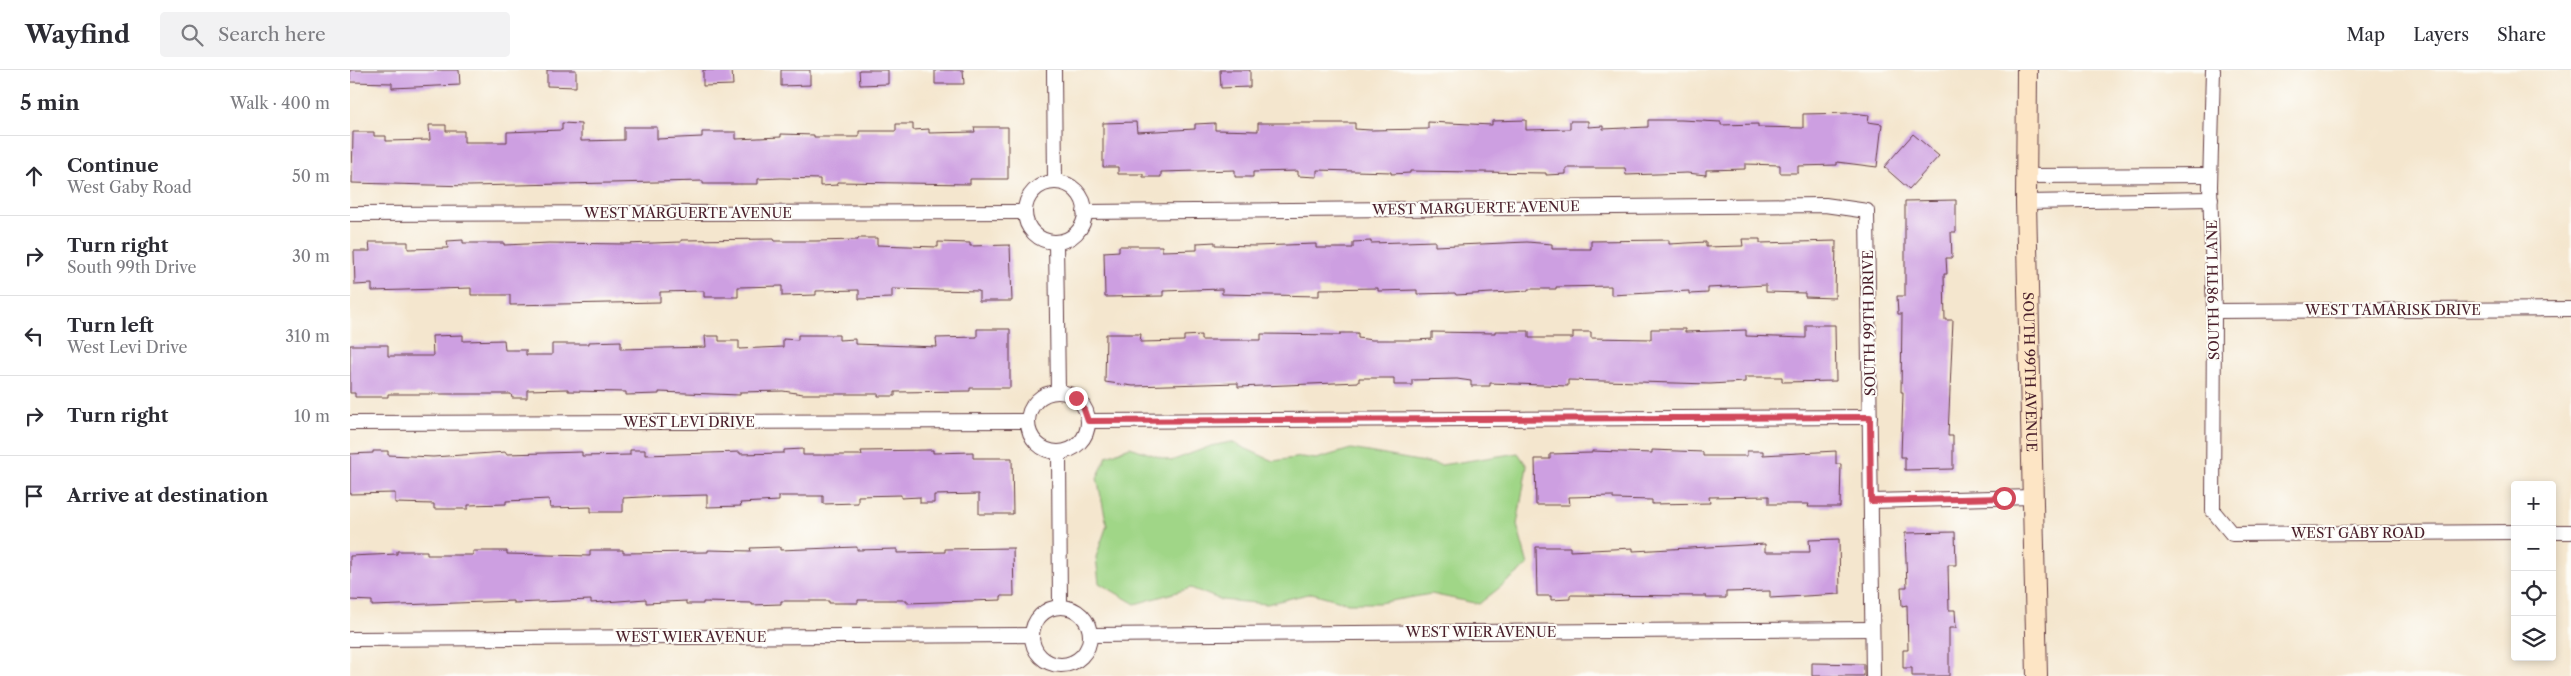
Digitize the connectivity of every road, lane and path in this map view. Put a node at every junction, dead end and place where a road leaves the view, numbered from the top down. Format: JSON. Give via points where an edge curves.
{"nodes":[{"id":1,"x":1054,"y":70,"type":"edge"},
{"id":2,"x":2027,"y":70,"type":"edge"},
{"id":3,"x":2213,"y":70,"type":"edge"},
{"id":4,"x":2210,"y":174,"type":"junction"},
{"id":5,"x":2026,"y":176,"type":"junction"},
{"id":6,"x":1056,"y":182,"type":"junction"},
{"id":7,"x":2211,"y":199,"type":"junction"},
{"id":8,"x":2026,"y":202,"type":"junction"},
{"id":9,"x":1867,"y":211,"type":"joint"},
{"id":10,"x":1025,"y":212,"type":"junction"},
{"id":11,"x":1084,"y":212,"type":"junction"},
{"id":12,"x":350,"y":214,"type":"edge"},
{"id":13,"x":1056,"y":242,"type":"junction"},
{"id":14,"x":2571,"y":309,"type":"edge"},
{"id":15,"x":2214,"y":311,"type":"junction"},
{"id":16,"x":1058,"y":392,"type":"junction"},
{"id":17,"x":1870,"y":417,"type":"junction"},
{"id":18,"x":1028,"y":421,"type":"junction"},
{"id":19,"x":1088,"y":421,"type":"junction"},
{"id":20,"x":350,"y":423,"type":"edge"},
{"id":21,"x":1059,"y":452,"type":"junction"},
{"id":22,"x":2033,"y":497,"type":"junction"},
{"id":23,"x":1871,"y":501,"type":"junction"},
{"id":24,"x":2213,"y":511,"type":"joint"},
{"id":25,"x":2511,"y":532,"type":"edge"},
{"id":26,"x":2556,"y":532,"type":"edge"},
{"id":27,"x":2571,"y":532,"type":"edge"},
{"id":28,"x":1060,"y":607,"type":"junction"},
{"id":29,"x":1872,"y":629,"type":"junction"},
{"id":30,"x":1032,"y":635,"type":"junction"},
{"id":31,"x":1090,"y":635,"type":"junction"},
{"id":32,"x":350,"y":639,"type":"edge"},
{"id":33,"x":1061,"y":670,"type":"edge"},
{"id":34,"x":1873,"y":676,"type":"edge"},
{"id":35,"x":2037,"y":676,"type":"edge"}],
"edges":[{"from":1,"to":6,"type":"street"},
{"from":2,"to":5,"type":"main road","name":"SOUTH 99TH AVENUE"},
{"from":3,"to":4,"type":"street","name":"SOUTH 98TH LANE"},
{"from":4,"to":5,"type":"street"},
{"from":4,"to":7,"type":"street","name":"SOUTH 98TH LANE"},
{"from":5,"to":8,"type":"main road","name":"SOUTH 99TH AVENUE"},
{"from":6,"to":10,"type":"street","via":[[1036,189],[1027,200]]},
{"from":6,"to":11,"type":"street","via":[[1076,192]]},
{"from":7,"to":8,"type":"street"},
{"from":7,"to":15,"type":"street","name":"SOUTH 98TH LANE"},
{"from":8,"to":22,"type":"main road","name":"SOUTH 99TH AVENUE"},
{"from":9,"to":11,"type":"street","name":"WEST MARGUERTE AVENUE","via":[[1825,204]]},
{"from":9,"to":17,"type":"street","name":"SOUTH 99TH DRIVE"},
{"from":10,"to":12,"type":"street","name":"WEST MARGUERTE AVENUE"},
{"from":10,"to":13,"type":"street","via":[[1034,234]]},
{"from":11,"to":13,"type":"street","via":[[1081,227],[1076,233],[1071,238]]},
{"from":13,"to":16,"type":"street"},
{"from":14,"to":15,"type":"street","name":"WEST TAMARISK DRIVE"},
{"from":15,"to":24,"type":"street","name":"SOUTH 98TH LANE"},
{"from":16,"to":18,"type":"street","via":[[1035,403]]},
{"from":16,"to":19,"type":"street","via":[[1076,398],[1082,404]]},
{"from":17,"to":19,"type":"street"},
{"from":17,"to":23,"type":"street","name":"SOUTH 99TH DRIVE"},
{"from":18,"to":20,"type":"street","name":"WEST LEVI DRIVE"},
{"from":18,"to":21,"type":"street","via":[[1034,439],[1049,450]]},
{"from":19,"to":21,"type":"street","via":[[1087,430],[1076,446]]},
{"from":21,"to":28,"type":"street"},
{"from":22,"to":23,"type":"street"},
{"from":22,"to":35,"type":"main road","name":"SOUTH 99TH AVENUE"},
{"from":23,"to":29,"type":"street","name":"SOUTH 99TH DRIVE"},
{"from":24,"to":25,"type":"street","name":"WEST GABY ROAD","via":[[2232,534]]},
{"from":26,"to":27,"type":"street"},
{"from":28,"to":30,"type":"street","via":[[1037,619]]},
{"from":28,"to":31,"type":"street","via":[[1081,615]]},
{"from":29,"to":31,"type":"street","name":"WEST WIER AVENUE"},
{"from":29,"to":34,"type":"street","name":"SOUTH 99TH DRIVE"},
{"from":30,"to":32,"type":"street","name":"WEST WIER AVENUE"},
{"from":30,"to":33,"type":"street","via":[[1038,652]]},
{"from":31,"to":33,"type":"street","via":[[1082,656]]}]}
